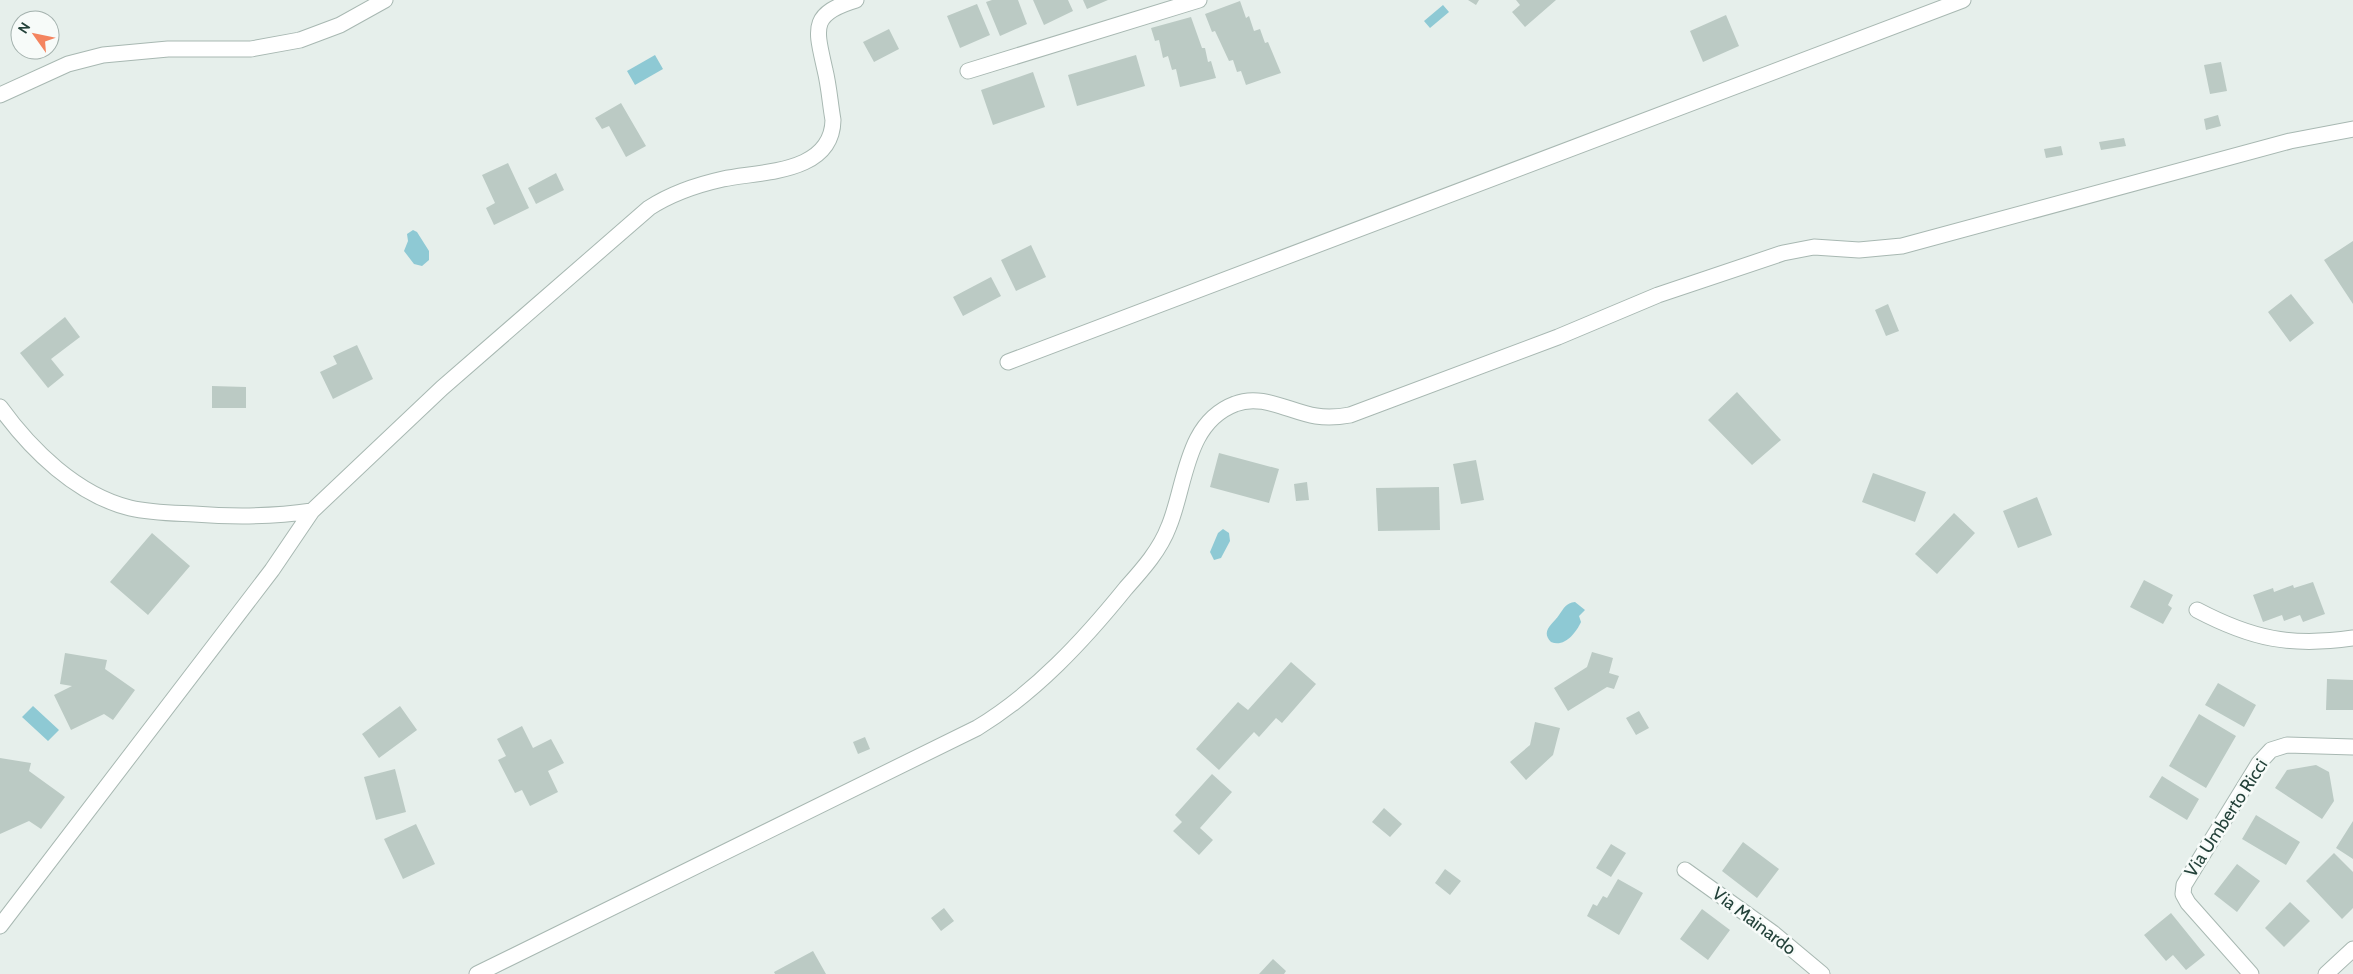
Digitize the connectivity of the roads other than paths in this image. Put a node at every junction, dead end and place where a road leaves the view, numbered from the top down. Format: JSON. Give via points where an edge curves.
{"nodes":[{"id":1,"x":385,"y":0,"type":"edge"},
{"id":2,"x":856,"y":0,"type":"edge"},
{"id":3,"x":1199,"y":0,"type":"edge"},
{"id":4,"x":1963,"y":0,"type":"edge"},
{"id":5,"x":968,"y":71,"type":"dead end"},
{"id":6,"x":0,"y":95,"type":"edge"},
{"id":7,"x":2353,"y":129,"type":"edge"},
{"id":8,"x":1008,"y":362,"type":"dead end"},
{"id":9,"x":0,"y":407,"type":"edge"},
{"id":10,"x":312,"y":511,"type":"junction"},
{"id":11,"x":2197,"y":610,"type":"dead end"},
{"id":12,"x":2353,"y":638,"type":"edge"},
{"id":13,"x":2353,"y":747,"type":"edge"},
{"id":14,"x":1685,"y":870,"type":"dead end"},
{"id":15,"x":0,"y":926,"type":"edge"},
{"id":16,"x":2353,"y":949,"type":"edge"},
{"id":17,"x":477,"y":974,"type":"edge"},
{"id":18,"x":1822,"y":974,"type":"edge"},
{"id":19,"x":2251,"y":974,"type":"edge"},
{"id":20,"x":2326,"y":974,"type":"edge"}],
"edges":[{"from":1,"to":6,"type":"street","via":[[334,28],[300,40],[251,48],[168,49],[103,55],[61,67]]},
{"from":2,"to":10,"type":"street","via":[[831,9],[823,17],[817,32],[833,120],[828,139],[816,155],[790,168],[686,189],[641,213],[442,388]]},
{"from":3,"to":5,"type":"street"},
{"from":4,"to":8,"type":"street"},
{"from":7,"to":17,"type":"street","via":[[2280,144],[1902,246],[1859,250],[1814,247],[1789,251],[1658,295],[1558,337],[1350,415],[1317,416],[1255,400],[1232,405],[1216,416],[1194,445],[1184,470],[1172,520],[1154,554],[1112,606],[1050,671],[1010,706],[977,728]]},
{"from":9,"to":10,"type":"street","via":[[21,435],[53,464],[90,491],[123,505],[228,517]]},
{"from":10,"to":15,"type":"street","via":[[267,576]]},
{"from":11,"to":12,"type":"street","via":[[2232,628],[2260,637],[2304,641]]},
{"from":13,"to":19,"type":"street","name":"Via Umberto Ricci","via":[[2287,745],[2271,750],[2259,763],[2184,885],[2183,894],[2188,903]]},
{"from":14,"to":18,"type":"street","name":"Via Mainardo","via":[[1773,933]]},
{"from":16,"to":20,"type":"street"}]}
